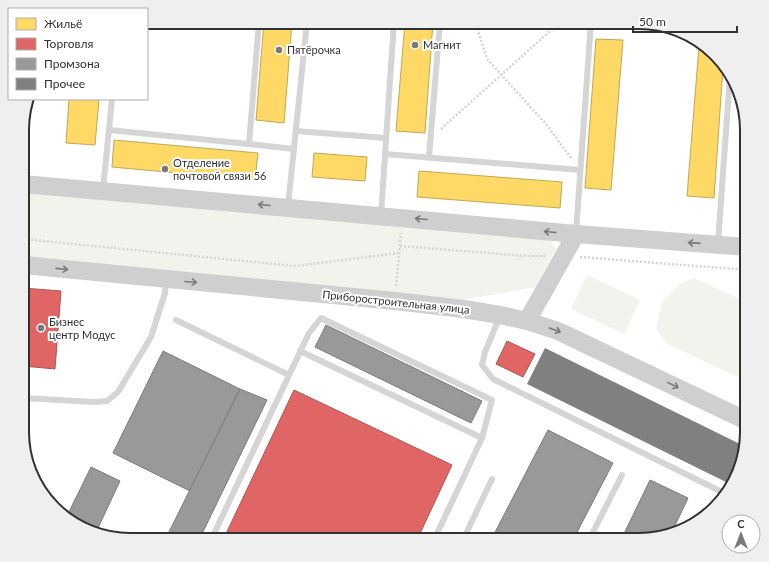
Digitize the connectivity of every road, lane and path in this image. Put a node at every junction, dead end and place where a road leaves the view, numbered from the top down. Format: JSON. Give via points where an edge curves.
{"nodes":[{"id":1,"x":258,"y":29,"type":"edge"},
{"id":2,"x":306,"y":29,"type":"edge"},
{"id":3,"x":394,"y":29,"type":"edge"},
{"id":4,"x":439,"y":29,"type":"edge"},
{"id":5,"x":477,"y":29,"type":"edge"},
{"id":6,"x":552,"y":29,"type":"edge"},
{"id":7,"x":590,"y":29,"type":"edge"},
{"id":8,"x":502,"y":75,"type":"junction"},
{"id":9,"x":729,"y":85,"type":"edge"},
{"id":10,"x":112,"y":100,"type":"edge"},
{"id":11,"x":109,"y":130,"type":"junction"},
{"id":12,"x":296,"y":132,"type":"junction"},
{"id":13,"x":386,"y":138,"type":"junction"},
{"id":14,"x":431,"y":139,"type":"junction"},
{"id":15,"x":249,"y":144,"type":"junction"},
{"id":16,"x":294,"y":149,"type":"junction"},
{"id":17,"x":386,"y":154,"type":"junction"},
{"id":18,"x":429,"y":157,"type":"junction"},
{"id":19,"x":580,"y":170,"type":"junction"},
{"id":20,"x":29,"y":185,"type":"edge"},
{"id":21,"x":102,"y":191,"type":"junction"},
{"id":22,"x":288,"y":207,"type":"junction"},
{"id":23,"x":381,"y":216,"type":"junction"},
{"id":24,"x":403,"y":218,"type":"junction"},
{"id":25,"x":576,"y":234,"type":"junction"},
{"id":26,"x":29,"y":240,"type":"edge"},
{"id":27,"x":717,"y":245,"type":"junction"},
{"id":28,"x":740,"y":247,"type":"edge"},
{"id":29,"x":399,"y":253,"type":"junction"},
{"id":30,"x":29,"y":266,"type":"edge"},
{"id":31,"x":166,"y":280,"type":"junction"},
{"id":32,"x":397,"y":281,"type":"dead end"},
{"id":33,"x":500,"y":315,"type":"junction"},
{"id":34,"x":176,"y":320,"type":"dead end"},
{"id":35,"x":527,"y":321,"type":"junction"},
{"id":36,"x":300,"y":351,"type":"junction"},
{"id":37,"x":289,"y":375,"type":"junction"},
{"id":38,"x":29,"y":398,"type":"edge"},
{"id":39,"x":740,"y":418,"type":"edge"},
{"id":40,"x":482,"y":438,"type":"junction"},
{"id":41,"x":622,"y":476,"type":"dead end"},
{"id":42,"x":492,"y":479,"type":"dead end"},
{"id":43,"x":721,"y":491,"type":"edge"},
{"id":44,"x":214,"y":533,"type":"edge"},
{"id":45,"x":437,"y":533,"type":"edge"},
{"id":46,"x":466,"y":533,"type":"edge"},
{"id":47,"x":593,"y":533,"type":"edge"}],
"edges":[{"from":1,"to":15,"type":"lane"},
{"from":2,"to":12,"type":"lane"},
{"from":3,"to":13,"type":"lane"},
{"from":4,"to":14,"type":"lane"},
{"from":5,"to":8,"type":"path","via":[[487,59]]},
{"from":6,"to":8,"type":"path"},
{"from":7,"to":19,"type":"lane"},
{"from":8,"to":14,"type":"path"},
{"from":8,"to":19,"type":"path","via":[[546,124]]},
{"from":9,"to":27,"type":"lane"},
{"from":10,"to":11,"type":"lane"},
{"from":11,"to":15,"type":"lane"},
{"from":11,"to":21,"type":"lane"},
{"from":12,"to":13,"type":"lane"},
{"from":12,"to":16,"type":"lane"},
{"from":13,"to":17,"type":"lane"},
{"from":14,"to":18,"type":"lane"},
{"from":15,"to":16,"type":"lane"},
{"from":16,"to":22,"type":"lane"},
{"from":17,"to":18,"type":"lane"},
{"from":17,"to":23,"type":"lane"},
{"from":18,"to":19,"type":"lane"},
{"from":19,"to":25,"type":"lane"},
{"from":20,"to":21,"type":"main road"},
{"from":22,"to":21,"type":"main road","one_way":true},
{"from":22,"to":23,"type":"main road"},
{"from":23,"to":24,"type":"main road"},
{"from":25,"to":24,"type":"main road","one_way":true},
{"from":24,"to":29,"type":"path"},
{"from":27,"to":25,"type":"main road","one_way":true},
{"from":25,"to":35,"type":"main road"},
{"from":26,"to":29,"type":"path","via":[[295,266]]},
{"from":27,"to":28,"type":"main road"},
{"from":29,"to":32,"type":"path"},
{"from":30,"to":31,"type":"main road","name":"Приборостроительная улица","one_way":true},
{"from":31,"to":33,"type":"main road","name":"Приборостроительная улица","one_way":true,"via":[[395,301]]},
{"from":31,"to":38,"type":"lane","via":[[165,293],[151,337],[118,392],[107,401],[94,402]]},
{"from":33,"to":35,"type":"main road","name":"Приборостроительная улица"},
{"from":33,"to":43,"type":"lane","via":[[482,365],[493,379]]},
{"from":34,"to":37,"type":"lane"},
{"from":35,"to":39,"type":"main road","name":"Приборостроительная улица","one_way":true,"via":[[558,331]]},
{"from":36,"to":37,"type":"lane"},
{"from":36,"to":40,"type":"lane"},
{"from":36,"to":40,"type":"lane","via":[[309,333],[321,318],[336,325],[492,400]]},
{"from":37,"to":44,"type":"lane"},
{"from":40,"to":45,"type":"lane"},
{"from":41,"to":47,"type":"lane"},
{"from":42,"to":46,"type":"lane"}]}
